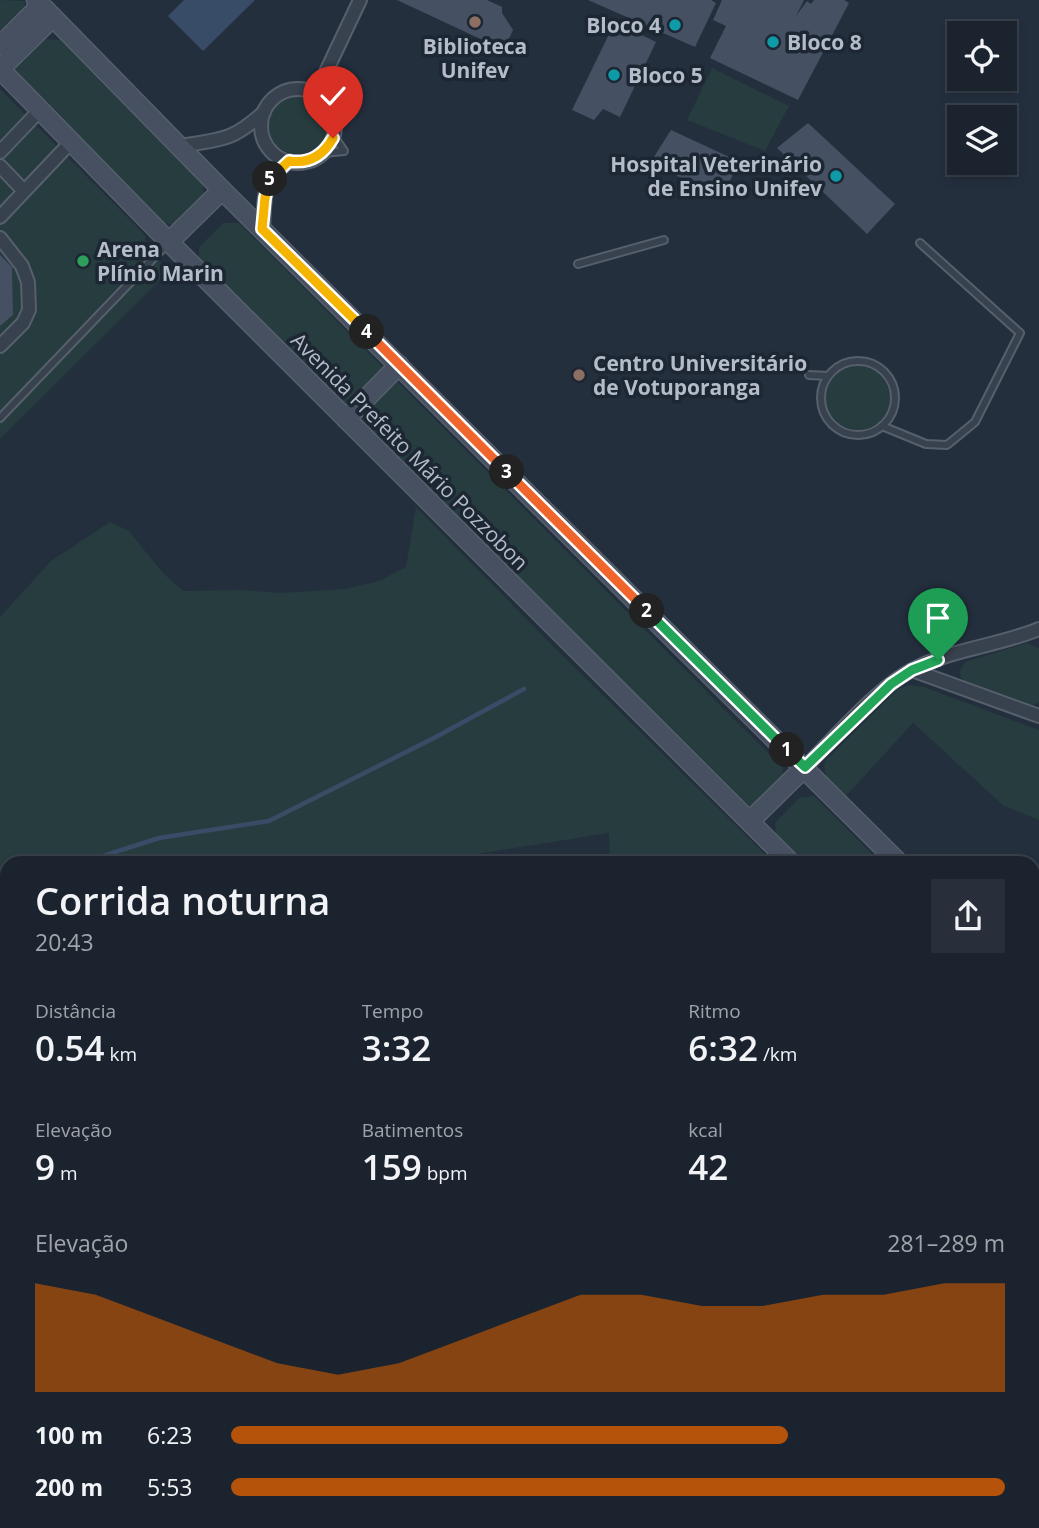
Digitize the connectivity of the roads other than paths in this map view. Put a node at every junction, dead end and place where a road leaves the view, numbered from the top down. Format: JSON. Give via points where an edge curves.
{"nodes":[{"id":1,"x":360,"y":0,"type":"edge"},
{"id":2,"x":46,"y":6,"type":"edge"},
{"id":3,"x":0,"y":46,"type":"edge"},
{"id":4,"x":325,"y":74,"type":"junction"},
{"id":5,"x":3,"y":76,"type":"edge"},
{"id":6,"x":304,"y":89,"type":"junction"},
{"id":7,"x":321,"y":97,"type":"junction"},
{"id":8,"x":40,"y":110,"type":"junction"},
{"id":9,"x":264,"y":112,"type":"junction"},
{"id":10,"x":71,"y":142,"type":"junction"},
{"id":11,"x":180,"y":146,"type":"junction"},
{"id":12,"x":1,"y":149,"type":"edge"},
{"id":13,"x":289,"y":161,"type":"junction"},
{"id":14,"x":1,"y":169,"type":"edge"},
{"id":15,"x":222,"y":190,"type":"junction"},
{"id":16,"x":24,"y":191,"type":"junction"},
{"id":17,"x":0,"y":217,"type":"edge"},
{"id":18,"x":262,"y":229,"type":"junction"},
{"id":19,"x":0,"y":238,"type":"edge"},
{"id":20,"x":664,"y":240,"type":"dead end"},
{"id":21,"x":169,"y":242,"type":"junction"},
{"id":22,"x":920,"y":243,"type":"dead end"},
{"id":23,"x":578,"y":264,"type":"dead end"},
{"id":24,"x":0,"y":346,"type":"edge"},
{"id":25,"x":399,"y":365,"type":"junction"},
{"id":26,"x":828,"y":376,"type":"junction"},
{"id":27,"x":823,"y":385,"type":"junction"},
{"id":28,"x":0,"y":418,"type":"edge"},
{"id":29,"x":346,"y":419,"type":"junction"},
{"id":30,"x":882,"y":426,"type":"junction"},
{"id":31,"x":1037,"y":632,"type":"edge"},
{"id":32,"x":912,"y":670,"type":"junction"},
{"id":33,"x":1039,"y":716,"type":"edge"},
{"id":34,"x":805,"y":767,"type":"junction"},
{"id":35,"x":750,"y":821,"type":"junction"},
{"id":36,"x":784,"y":856,"type":"edge"},
{"id":37,"x":893,"y":856,"type":"edge"}],
"edges":[{"from":1,"to":4,"type":"street"},
{"from":2,"to":3,"type":"street"},
{"from":2,"to":5,"type":"street"},
{"from":2,"to":11,"type":"street"},
{"from":4,"to":6,"type":"street"},
{"from":4,"to":7,"type":"street"},
{"from":5,"to":8,"type":"street","name":"Avenida Prefeito Mário Pozzobon"},
{"from":6,"to":7,"type":"street"},
{"from":6,"to":9,"type":"street","via":[[280,94]]},
{"from":7,"to":13,"type":"street","via":[[332,111],[334,135],[323,153],[307,161]]},
{"from":8,"to":10,"type":"street","name":"Avenida Prefeito Mário Pozzobon"},
{"from":8,"to":12,"type":"street"},
{"from":9,"to":11,"type":"street","via":[[231,137]]},
{"from":9,"to":13,"type":"street","via":[[261,128],[267,145]]},
{"from":10,"to":16,"type":"street"},
{"from":10,"to":21,"type":"street","name":"Avenida Prefeito Mário Pozzobon"},
{"from":11,"to":15,"type":"street"},
{"from":12,"to":14,"type":"street","via":[[9,160]]},
{"from":13,"to":18,"type":"street","via":[[268,184]]},
{"from":14,"to":16,"type":"street"},
{"from":15,"to":18,"type":"street"},
{"from":15,"to":21,"type":"street"},
{"from":16,"to":17,"type":"street"},
{"from":18,"to":25,"type":"street"},
{"from":19,"to":24,"type":"street","via":[[22,266],[29,310]]},
{"from":20,"to":23,"type":"lane"},
{"from":21,"to":28,"type":"lane"},
{"from":21,"to":29,"type":"street","name":"Avenida Prefeito Mário Pozzobon"},
{"from":22,"to":30,"type":"lane","via":[[1020,333],[975,422],[947,445],[926,444]]},
{"from":25,"to":29,"type":"street"},
{"from":25,"to":34,"type":"street"},
{"from":26,"to":27,"type":"lane"},
{"from":26,"to":27,"type":"lane","via":[[809,374]]},
{"from":26,"to":30,"type":"lane","via":[[848,362],[873,364],[883,371],[895,393],[890,416]]},
{"from":27,"to":30,"type":"lane","via":[[821,406],[832,425],[862,435]]},
{"from":29,"to":35,"type":"street","name":"Avenida Prefeito Mário Pozzobon"},
{"from":31,"to":32,"type":"street"},
{"from":32,"to":33,"type":"street"},
{"from":32,"to":34,"type":"street","via":[[891,684]]},
{"from":34,"to":35,"type":"street"},
{"from":34,"to":37,"type":"street"},
{"from":35,"to":36,"type":"street","name":"Avenida Prefeito Mário Pozzobon"}]}
